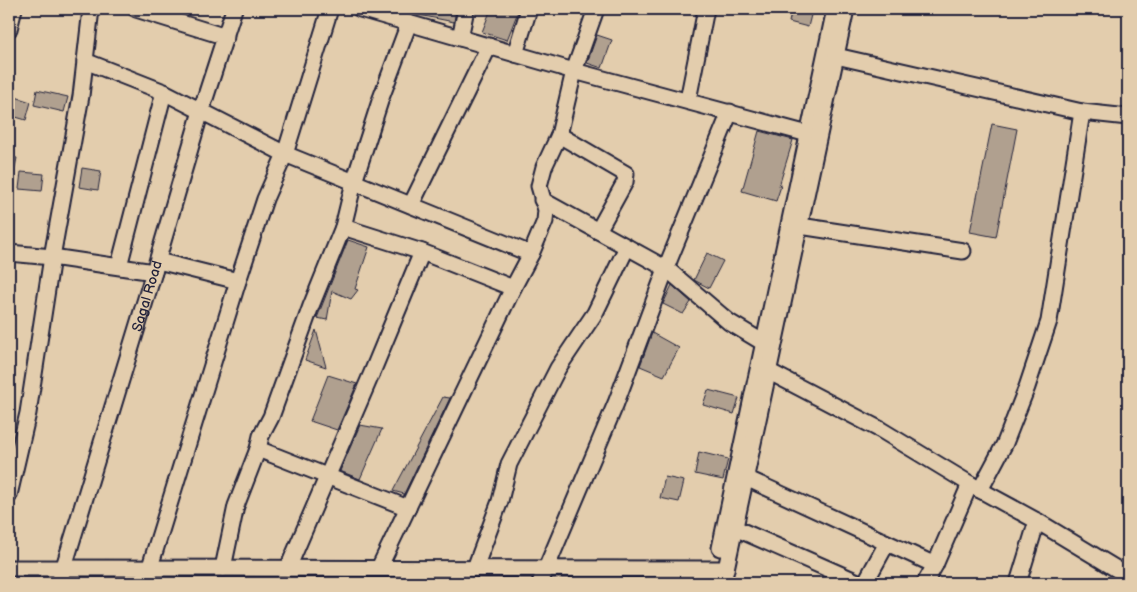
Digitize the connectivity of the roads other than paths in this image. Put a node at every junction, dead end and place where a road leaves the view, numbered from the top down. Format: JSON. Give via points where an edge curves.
{"nodes":[{"id":1,"x":91,"y":9,"type":"edge"},
{"id":2,"x":136,"y":9,"type":"edge"},
{"id":3,"x":234,"y":9,"type":"edge"},
{"id":4,"x":330,"y":9,"type":"edge"},
{"id":5,"x":360,"y":9,"type":"edge"},
{"id":6,"x":466,"y":9,"type":"edge"},
{"id":7,"x":530,"y":9,"type":"edge"},
{"id":8,"x":596,"y":9,"type":"edge"},
{"id":9,"x":706,"y":9,"type":"edge"},
{"id":10,"x":835,"y":9,"type":"edge"},
{"id":11,"x":846,"y":9,"type":"edge"},
{"id":12,"x":12,"y":10,"type":"edge"},
{"id":13,"x":409,"y":23,"type":"junction"},
{"id":14,"x":9,"y":29,"type":"edge"},
{"id":15,"x":226,"y":37,"type":"junction"},
{"id":16,"x":460,"y":38,"type":"junction"},
{"id":17,"x":489,"y":46,"type":"junction"},
{"id":18,"x":515,"y":54,"type":"junction"},
{"id":19,"x":836,"y":56,"type":"junction"},
{"id":20,"x":85,"y":61,"type":"junction"},
{"id":21,"x":574,"y":71,"type":"junction"},
{"id":22,"x":164,"y":92,"type":"junction"},
{"id":23,"x":688,"y":100,"type":"junction"},
{"id":24,"x":201,"y":111,"type":"junction"},
{"id":25,"x":730,"y":112,"type":"junction"},
{"id":26,"x":1082,"y":112,"type":"junction"},
{"id":27,"x":1128,"y":117,"type":"edge"},
{"id":28,"x":559,"y":135,"type":"junction"},
{"id":29,"x":813,"y":136,"type":"junction"},
{"id":30,"x":284,"y":154,"type":"junction"},
{"id":31,"x":354,"y":182,"type":"junction"},
{"id":32,"x":542,"y":200,"type":"junction"},
{"id":33,"x":410,"y":205,"type":"junction"},
{"id":34,"x":800,"y":226,"type":"junction"},
{"id":35,"x":343,"y":227,"type":"junction"},
{"id":36,"x":598,"y":231,"type":"junction"},
{"id":37,"x":627,"y":247,"type":"junction"},
{"id":38,"x":963,"y":251,"type":"dead end"},
{"id":39,"x":422,"y":252,"type":"junction"},
{"id":40,"x":9,"y":253,"type":"edge"},
{"id":41,"x":531,"y":254,"type":"junction"},
{"id":42,"x":52,"y":257,"type":"junction"},
{"id":43,"x":119,"y":266,"type":"junction"},
{"id":44,"x":156,"y":266,"type":"junction"},
{"id":45,"x":666,"y":269,"type":"junction"},
{"id":46,"x":238,"y":281,"type":"junction"},
{"id":47,"x":513,"y":288,"type":"junction"},
{"id":48,"x":764,"y":343,"type":"junction"},
{"id":49,"x":768,"y":371,"type":"junction"},
{"id":50,"x":258,"y":449,"type":"junction"},
{"id":51,"x":328,"y":476,"type":"junction"},
{"id":52,"x":746,"y":478,"type":"junction"},
{"id":53,"x":975,"y":487,"type":"junction"},
{"id":54,"x":9,"y":495,"type":"edge"},
{"id":55,"x":408,"y":508,"type":"junction"},
{"id":56,"x":1037,"y":521,"type":"junction"},
{"id":57,"x":735,"y":528,"type":"junction"},
{"id":58,"x":887,"y":543,"type":"junction"},
{"id":59,"x":935,"y":565,"type":"junction"},
{"id":60,"x":9,"y":568,"type":"edge"},
{"id":61,"x":64,"y":568,"type":"junction"},
{"id":62,"x":150,"y":568,"type":"junction"},
{"id":63,"x":223,"y":568,"type":"junction"},
{"id":64,"x":285,"y":568,"type":"junction"},
{"id":65,"x":329,"y":568,"type":"junction"},
{"id":66,"x":372,"y":568,"type":"junction"},
{"id":67,"x":432,"y":568,"type":"junction"},
{"id":68,"x":546,"y":568,"type":"junction"},
{"id":69,"x":619,"y":568,"type":"junction"},
{"id":70,"x":479,"y":573,"type":"edge"},
{"id":71,"x":719,"y":576,"type":"edge"},
{"id":72,"x":1128,"y":576,"type":"edge"},
{"id":73,"x":59,"y":583,"type":"edge"},
{"id":74,"x":145,"y":583,"type":"edge"},
{"id":75,"x":277,"y":583,"type":"edge"},
{"id":76,"x":324,"y":583,"type":"edge"},
{"id":77,"x":359,"y":583,"type":"edge"},
{"id":78,"x":428,"y":583,"type":"edge"},
{"id":79,"x":540,"y":583,"type":"edge"},
{"id":80,"x":614,"y":583,"type":"edge"},
{"id":81,"x":860,"y":583,"type":"edge"},
{"id":82,"x":865,"y":583,"type":"edge"},
{"id":83,"x":925,"y":583,"type":"edge"},
{"id":84,"x":1018,"y":583,"type":"edge"}],
"edges":[{"from":1,"to":20,"type":"street"},
{"from":2,"to":15,"type":"street"},
{"from":3,"to":15,"type":"street","name":"Sagal Road"},
{"from":4,"to":30,"type":"street"},
{"from":5,"to":13,"type":"street"},
{"from":6,"to":16,"type":"street"},
{"from":7,"to":18,"type":"street"},
{"from":8,"to":21,"type":"street"},
{"from":9,"to":23,"type":"street"},
{"from":10,"to":29,"type":"street"},
{"from":11,"to":19,"type":"street"},
{"from":12,"to":14,"type":"street"},
{"from":13,"to":16,"type":"street"},
{"from":13,"to":31,"type":"street"},
{"from":15,"to":24,"type":"street","name":"Sagal Road"},
{"from":16,"to":17,"type":"street"},
{"from":17,"to":18,"type":"street"},
{"from":17,"to":33,"type":"street"},
{"from":18,"to":21,"type":"street"},
{"from":19,"to":26,"type":"street"},
{"from":19,"to":29,"type":"street"},
{"from":20,"to":22,"type":"street"},
{"from":20,"to":42,"type":"street"},
{"from":21,"to":23,"type":"street"},
{"from":21,"to":28,"type":"street"},
{"from":22,"to":24,"type":"street"},
{"from":22,"to":43,"type":"street"},
{"from":23,"to":25,"type":"street"},
{"from":24,"to":30,"type":"street"},
{"from":24,"to":44,"type":"street","name":"Sagal Road"},
{"from":25,"to":29,"type":"street"},
{"from":25,"to":45,"type":"street"},
{"from":26,"to":27,"type":"street"},
{"from":26,"to":53,"type":"street","via":[[1049,321],[1005,442]]},
{"from":28,"to":32,"type":"street","via":[[539,186]]},
{"from":28,"to":36,"type":"street","via":[[626,174],[626,182]]},
{"from":29,"to":34,"type":"street"},
{"from":29,"to":48,"type":"street"},
{"from":30,"to":31,"type":"street"},
{"from":30,"to":46,"type":"street"},
{"from":31,"to":33,"type":"street"},
{"from":31,"to":35,"type":"street"},
{"from":32,"to":36,"type":"street"},
{"from":32,"to":41,"type":"street","via":[[546,210],[545,221]]},
{"from":33,"to":41,"type":"street"},
{"from":34,"to":38,"type":"street"},
{"from":34,"to":49,"type":"street"},
{"from":35,"to":39,"type":"street"},
{"from":35,"to":50,"type":"street","via":[[271,417],[260,436]]},
{"from":36,"to":37,"type":"street"},
{"from":37,"to":45,"type":"street"},
{"from":37,"to":70,"type":"street","via":[[595,313],[558,368],[509,464]]},
{"from":39,"to":47,"type":"street"},
{"from":39,"to":51,"type":"street"},
{"from":40,"to":42,"type":"street"},
{"from":41,"to":47,"type":"street"},
{"from":42,"to":43,"type":"street"},
{"from":42,"to":54,"type":"street","via":[[28,413]]},
{"from":43,"to":44,"type":"street"},
{"from":44,"to":46,"type":"street"},
{"from":44,"to":61,"type":"street","name":"Sagal Road"},
{"from":45,"to":48,"type":"street","via":[[728,322]]},
{"from":45,"to":68,"type":"street","via":[[616,403]]},
{"from":46,"to":62,"type":"street"},
{"from":47,"to":55,"type":"street"},
{"from":48,"to":71,"type":"street"},
{"from":49,"to":52,"type":"street"},
{"from":49,"to":53,"type":"street","via":[[881,430]]},
{"from":50,"to":51,"type":"street"},
{"from":50,"to":63,"type":"street","via":[[236,506]]},
{"from":51,"to":55,"type":"street"},
{"from":51,"to":64,"type":"street"},
{"from":52,"to":57,"type":"street"},
{"from":52,"to":58,"type":"street"},
{"from":53,"to":56,"type":"street"},
{"from":53,"to":59,"type":"street"},
{"from":55,"to":66,"type":"street"},
{"from":56,"to":72,"type":"street"},
{"from":56,"to":84,"type":"street"},
{"from":57,"to":71,"type":"street"},
{"from":57,"to":81,"type":"street"},
{"from":58,"to":59,"type":"street"},
{"from":58,"to":82,"type":"street"},
{"from":59,"to":83,"type":"street"},
{"from":60,"to":61,"type":"street"},
{"from":61,"to":62,"type":"street"},
{"from":61,"to":73,"type":"street","name":"Sagal Road"},
{"from":62,"to":63,"type":"street"},
{"from":62,"to":74,"type":"street"},
{"from":63,"to":64,"type":"street"},
{"from":64,"to":65,"type":"street"},
{"from":64,"to":75,"type":"street"},
{"from":65,"to":66,"type":"street"},
{"from":65,"to":76,"type":"street"},
{"from":66,"to":67,"type":"street"},
{"from":66,"to":77,"type":"street"},
{"from":67,"to":70,"type":"street"},
{"from":67,"to":78,"type":"street"},
{"from":68,"to":69,"type":"street"},
{"from":68,"to":70,"type":"street"},
{"from":68,"to":79,"type":"street"},
{"from":69,"to":71,"type":"street"},
{"from":69,"to":80,"type":"street"}]}
